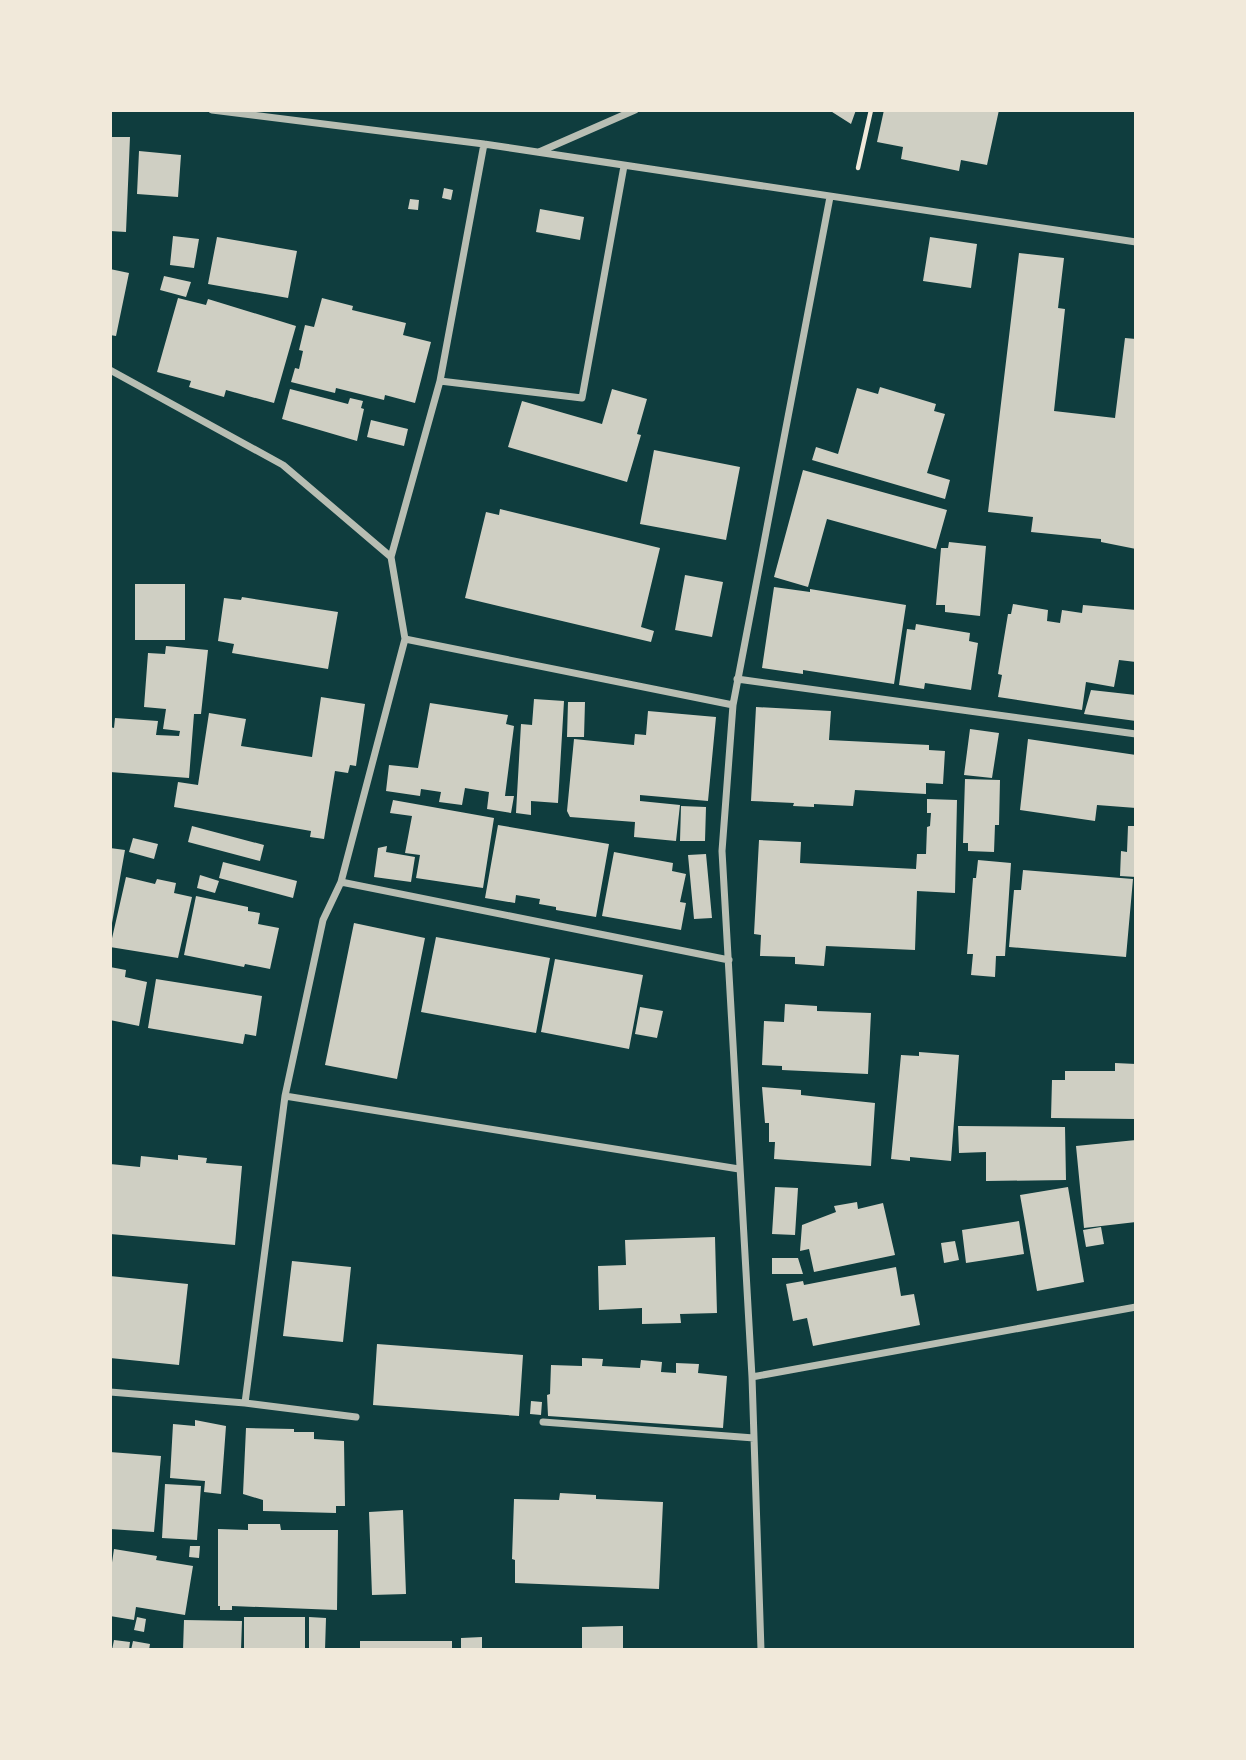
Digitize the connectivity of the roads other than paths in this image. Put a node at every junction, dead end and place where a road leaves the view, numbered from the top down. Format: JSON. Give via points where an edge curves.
{"nodes":[{"id":1,"x":212,"y":110,"type":"edge"},
{"id":2,"x":635,"y":110,"type":"edge"},
{"id":3,"x":484,"y":144,"type":"junction"},
{"id":4,"x":538,"y":152,"type":"junction"},
{"id":5,"x":624,"y":166,"type":"junction"},
{"id":6,"x":830,"y":197,"type":"junction"},
{"id":7,"x":1136,"y":242,"type":"edge"},
{"id":8,"x":110,"y":370,"type":"edge"},
{"id":9,"x":440,"y":381,"type":"junction"},
{"id":10,"x":391,"y":557,"type":"junction"},
{"id":11,"x":405,"y":639,"type":"junction"},
{"id":12,"x":737,"y":679,"type":"junction"},
{"id":13,"x":733,"y":705,"type":"junction"},
{"id":14,"x":1136,"y":734,"type":"edge"},
{"id":15,"x":341,"y":882,"type":"junction"},
{"id":16,"x":729,"y":960,"type":"junction"},
{"id":17,"x":285,"y":1096,"type":"junction"},
{"id":18,"x":739,"y":1169,"type":"junction"},
{"id":19,"x":1136,"y":1307,"type":"edge"},
{"id":20,"x":752,"y":1377,"type":"junction"},
{"id":21,"x":110,"y":1392,"type":"edge"},
{"id":22,"x":245,"y":1403,"type":"junction"},
{"id":23,"x":356,"y":1417,"type":"dead end"},
{"id":24,"x":543,"y":1422,"type":"dead end"},
{"id":25,"x":754,"y":1438,"type":"junction"},
{"id":26,"x":761,"y":1650,"type":"edge"}],
"edges":[{"from":1,"to":3,"type":"street"},
{"from":2,"to":4,"type":"street"},
{"from":3,"to":4,"type":"street"},
{"from":3,"to":9,"type":"street"},
{"from":4,"to":5,"type":"street"},
{"from":5,"to":6,"type":"street"},
{"from":5,"to":9,"type":"street","via":[[582,398]]},
{"from":6,"to":7,"type":"street"},
{"from":6,"to":12,"type":"street"},
{"from":8,"to":10,"type":"street","via":[[283,465]]},
{"from":9,"to":10,"type":"street"},
{"from":10,"to":11,"type":"street"},
{"from":11,"to":13,"type":"street"},
{"from":11,"to":15,"type":"street"},
{"from":12,"to":13,"type":"street"},
{"from":12,"to":14,"type":"street"},
{"from":13,"to":16,"type":"street","via":[[722,850]]},
{"from":15,"to":16,"type":"street"},
{"from":15,"to":17,"type":"street","via":[[323,920]]},
{"from":16,"to":18,"type":"street"},
{"from":17,"to":18,"type":"street"},
{"from":17,"to":22,"type":"street"},
{"from":18,"to":20,"type":"street"},
{"from":19,"to":20,"type":"street"},
{"from":20,"to":25,"type":"street"},
{"from":21,"to":22,"type":"street"},
{"from":22,"to":23,"type":"street"},
{"from":24,"to":25,"type":"street"},
{"from":25,"to":26,"type":"street"}]}
